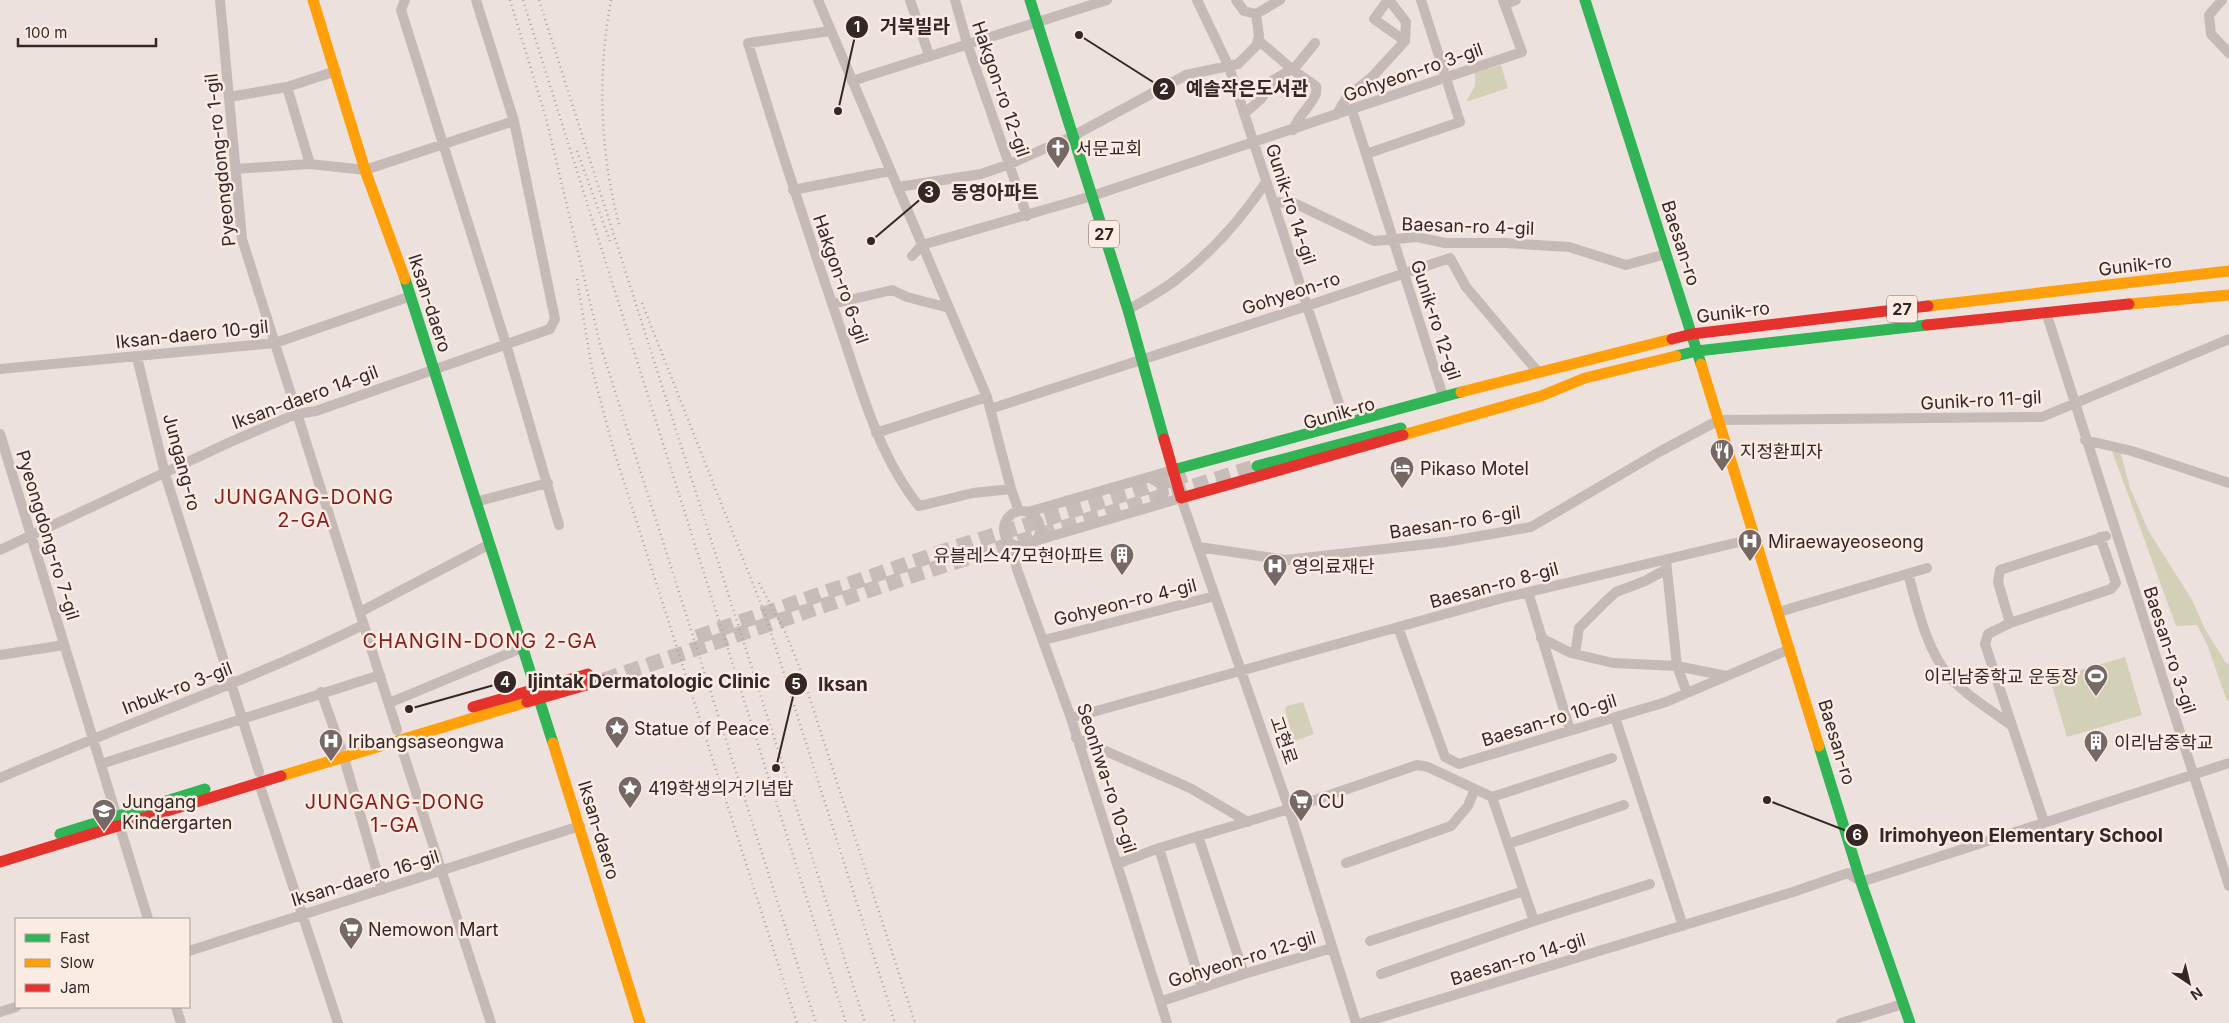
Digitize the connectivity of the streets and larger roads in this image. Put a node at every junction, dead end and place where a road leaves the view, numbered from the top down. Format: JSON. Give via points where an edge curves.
{"nodes":[{"id":1,"x":220,"y":0,"type":"edge"},
{"id":2,"x":313,"y":0,"type":"edge"},
{"id":3,"x":405,"y":0,"type":"edge"},
{"id":4,"x":476,"y":0,"type":"edge"},
{"id":5,"x":818,"y":0,"type":"edge"},
{"id":6,"x":910,"y":0,"type":"edge"},
{"id":7,"x":955,"y":0,"type":"edge"},
{"id":8,"x":1030,"y":0,"type":"edge"},
{"id":9,"x":1107,"y":0,"type":"edge"},
{"id":10,"x":1197,"y":0,"type":"edge"},
{"id":11,"x":1236,"y":0,"type":"edge"},
{"id":12,"x":1280,"y":0,"type":"edge"},
{"id":13,"x":1389,"y":0,"type":"edge"},
{"id":14,"x":1420,"y":0,"type":"edge"},
{"id":15,"x":1516,"y":0,"type":"edge"},
{"id":16,"x":1585,"y":0,"type":"edge"},
{"id":17,"x":2222,"y":0,"type":"edge"},
{"id":18,"x":1504,"y":2,"type":"edge"},
{"id":19,"x":1256,"y":14,"type":"junction"},
{"id":20,"x":1037,"y":22,"type":"junction"},
{"id":21,"x":830,"y":31,"type":"junction"},
{"id":22,"x":1258,"y":40,"type":"junction"},
{"id":23,"x":1405,"y":41,"type":"junction"},
{"id":24,"x":967,"y":43,"type":"junction"},
{"id":25,"x":1316,"y":43,"type":"dead end"},
{"id":26,"x":2229,"y":53,"type":"edge"},
{"id":27,"x":929,"y":55,"type":"junction"},
{"id":28,"x":1229,"y":67,"type":"junction"},
{"id":29,"x":1291,"y":69,"type":"junction"},
{"id":30,"x":336,"y":71,"type":"junction"},
{"id":31,"x":1445,"y":79,"type":"junction"},
{"id":32,"x":852,"y":81,"type":"junction"},
{"id":33,"x":287,"y":87,"type":"junction"},
{"id":34,"x":229,"y":97,"type":"junction"},
{"id":35,"x":1352,"y":110,"type":"junction"},
{"id":36,"x":1245,"y":113,"type":"junction"},
{"id":37,"x":1336,"y":115,"type":"junction"},
{"id":38,"x":514,"y":121,"type":"junction"},
{"id":39,"x":1293,"y":130,"type":"junction"},
{"id":40,"x":1073,"y":136,"type":"junction"},
{"id":41,"x":1254,"y":141,"type":"junction"},
{"id":42,"x":443,"y":144,"type":"junction"},
{"id":43,"x":1366,"y":154,"type":"junction"},
{"id":44,"x":310,"y":164,"type":"junction"},
{"id":45,"x":1010,"y":164,"type":"junction"},
{"id":46,"x":235,"y":169,"type":"junction"},
{"id":47,"x":365,"y":170,"type":"junction"},
{"id":48,"x":890,"y":171,"type":"junction"},
{"id":49,"x":1266,"y":182,"type":"junction"},
{"id":50,"x":898,"y":187,"type":"junction"},
{"id":51,"x":793,"y":190,"type":"junction"},
{"id":52,"x":1092,"y":196,"type":"junction"},
{"id":53,"x":1273,"y":202,"type":"junction"},
{"id":54,"x":1027,"y":216,"type":"junction"},
{"id":55,"x":1393,"y":239,"type":"junction"},
{"id":56,"x":922,"y":245,"type":"junction"},
{"id":57,"x":1666,"y":254,"type":"junction"},
{"id":58,"x":912,"y":256,"type":"dead end"},
{"id":59,"x":2229,"y":271,"type":"edge"},
{"id":60,"x":1405,"y":273,"type":"junction"},
{"id":61,"x":2229,"y":295,"type":"edge"},
{"id":62,"x":411,"y":296,"type":"junction"},
{"id":63,"x":832,"y":304,"type":"junction"},
{"id":64,"x":1307,"y":306,"type":"junction"},
{"id":65,"x":950,"y":308,"type":"junction"},
{"id":66,"x":1128,"y":310,"type":"junction"},
{"id":67,"x":2046,"y":312,"type":"junction"},
{"id":68,"x":1692,"y":334,"type":"junction"},
{"id":69,"x":2229,"y":339,"type":"edge"},
{"id":70,"x":275,"y":343,"type":"junction"},
{"id":71,"x":506,"y":344,"type":"junction"},
{"id":72,"x":1696,"y":350,"type":"junction"},
{"id":73,"x":137,"y":357,"type":"junction"},
{"id":74,"x":1142,"y":360,"type":"junction"},
{"id":75,"x":1578,"y":364,"type":"junction"},
{"id":76,"x":432,"y":369,"type":"junction"},
{"id":77,"x":0,"y":370,"type":"edge"},
{"id":78,"x":1537,"y":371,"type":"junction"},
{"id":79,"x":1443,"y":396,"type":"junction"},
{"id":80,"x":987,"y":397,"type":"junction"},
{"id":81,"x":2073,"y":402,"type":"junction"},
{"id":82,"x":990,"y":409,"type":"junction"},
{"id":83,"x":296,"y":414,"type":"junction"},
{"id":84,"x":1719,"y":420,"type":"junction"},
{"id":85,"x":1345,"y":422,"type":"junction"},
{"id":86,"x":876,"y":433,"type":"junction"},
{"id":87,"x":0,"y":434,"type":"edge"},
{"id":88,"x":2085,"y":440,"type":"junction"},
{"id":89,"x":1253,"y":461,"type":"junction"},
{"id":90,"x":1173,"y":470,"type":"junction"},
{"id":91,"x":164,"y":474,"type":"junction"},
{"id":92,"x":2229,"y":475,"type":"edge"},
{"id":93,"x":1148,"y":477,"type":"junction"},
{"id":94,"x":2216,"y":478,"type":"junction"},
{"id":95,"x":548,"y":483,"type":"junction"},
{"id":96,"x":2229,"y":483,"type":"edge"},
{"id":97,"x":1011,"y":489,"type":"junction"},
{"id":98,"x":1181,"y":498,"type":"junction"},
{"id":99,"x":475,"y":502,"type":"junction"},
{"id":100,"x":1158,"y":504,"type":"junction"},
{"id":101,"x":1024,"y":511,"type":"junction"},
{"id":102,"x":559,"y":526,"type":"dead end"},
{"id":103,"x":2116,"y":535,"type":"junction"},
{"id":104,"x":30,"y":536,"type":"junction"},
{"id":105,"x":2100,"y":537,"type":"junction"},
{"id":106,"x":1756,"y":538,"type":"junction"},
{"id":107,"x":1035,"y":540,"type":"junction"},
{"id":108,"x":1014,"y":545,"type":"junction"},
{"id":109,"x":488,"y":546,"type":"junction"},
{"id":110,"x":1199,"y":547,"type":"junction"},
{"id":111,"x":0,"y":550,"type":"edge"},
{"id":112,"x":1666,"y":565,"type":"junction"},
{"id":113,"x":1927,"y":568,"type":"dead end"},
{"id":114,"x":1908,"y":574,"type":"junction"},
{"id":115,"x":1528,"y":592,"type":"junction"},
{"id":116,"x":1215,"y":596,"type":"junction"},
{"id":117,"x":360,"y":612,"type":"junction"},
{"id":118,"x":1779,"y":612,"type":"junction"},
{"id":119,"x":2010,"y":623,"type":"junction"},
{"id":120,"x":363,"y":625,"type":"junction"},
{"id":121,"x":1398,"y":627,"type":"junction"},
{"id":122,"x":1541,"y":638,"type":"junction"},
{"id":123,"x":1044,"y":640,"type":"junction"},
{"id":124,"x":64,"y":645,"type":"junction"},
{"id":125,"x":522,"y":648,"type":"junction"},
{"id":126,"x":1790,"y":649,"type":"junction"},
{"id":127,"x":1575,"y":654,"type":"junction"},
{"id":128,"x":0,"y":655,"type":"edge"},
{"id":129,"x":1677,"y":666,"type":"junction"},
{"id":130,"x":1242,"y":671,"type":"junction"},
{"id":131,"x":380,"y":675,"type":"junction"},
{"id":132,"x":603,"y":675,"type":"tunnel mouth"},
{"id":133,"x":1726,"y":676,"type":"junction"},
{"id":134,"x":232,"y":685,"type":"junction"},
{"id":135,"x":322,"y":692,"type":"junction"},
{"id":136,"x":538,"y":693,"type":"junction"},
{"id":137,"x":1687,"y":693,"type":"junction"},
{"id":138,"x":389,"y":703,"type":"junction"},
{"id":139,"x":1615,"y":717,"type":"junction"},
{"id":140,"x":242,"y":718,"type":"junction"},
{"id":141,"x":1071,"y":718,"type":"junction"},
{"id":142,"x":2012,"y":726,"type":"junction"},
{"id":143,"x":1570,"y":730,"type":"junction"},
{"id":144,"x":398,"y":735,"type":"junction"},
{"id":145,"x":94,"y":737,"type":"junction"},
{"id":146,"x":1076,"y":738,"type":"junction"},
{"id":147,"x":342,"y":753,"type":"junction"},
{"id":148,"x":1612,"y":758,"type":"dead end"},
{"id":149,"x":2229,"y":763,"type":"edge"},
{"id":150,"x":101,"y":764,"type":"junction"},
{"id":151,"x":2192,"y":776,"type":"junction"},
{"id":152,"x":259,"y":777,"type":"junction"},
{"id":153,"x":0,"y":778,"type":"edge"},
{"id":154,"x":1475,"y":789,"type":"junction"},
{"id":155,"x":1492,"y":797,"type":"junction"},
{"id":156,"x":1624,"y":805,"type":"dead end"},
{"id":157,"x":1289,"y":809,"type":"junction"},
{"id":158,"x":118,"y":822,"type":"junction"},
{"id":159,"x":1248,"y":822,"type":"junction"},
{"id":160,"x":2044,"y":822,"type":"junction"},
{"id":161,"x":580,"y":826,"type":"junction"},
{"id":162,"x":1198,"y":836,"type":"junction"},
{"id":163,"x":1508,"y":844,"type":"junction"},
{"id":164,"x":1158,"y":848,"type":"junction"},
{"id":165,"x":0,"y":853,"type":"edge"},
{"id":166,"x":0,"y":862,"type":"edge"},
{"id":167,"x":1346,"y":862,"type":"dead end"},
{"id":168,"x":1117,"y":864,"type":"junction"},
{"id":169,"x":443,"y":871,"type":"junction"},
{"id":170,"x":1861,"y":882,"type":"junction"},
{"id":171,"x":1650,"y":884,"type":"dead end"},
{"id":172,"x":2229,"y":886,"type":"edge"},
{"id":173,"x":382,"y":890,"type":"junction"},
{"id":174,"x":1524,"y":891,"type":"junction"},
{"id":175,"x":303,"y":914,"type":"junction"},
{"id":176,"x":148,"y":918,"type":"edge"},
{"id":177,"x":1534,"y":921,"type":"junction"},
{"id":178,"x":1683,"y":926,"type":"junction"},
{"id":179,"x":1370,"y":941,"type":"dead end"},
{"id":180,"x":1332,"y":948,"type":"junction"},
{"id":181,"x":190,"y":951,"type":"edge"},
{"id":182,"x":1244,"y":974,"type":"junction"},
{"id":183,"x":1381,"y":974,"type":"dead end"},
{"id":184,"x":1202,"y":988,"type":"junction"},
{"id":185,"x":1162,"y":1001,"type":"junction"},
{"id":186,"x":1903,"y":1004,"type":"junction"},
{"id":187,"x":15,"y":1006,"type":"edge"},
{"id":188,"x":176,"y":1008,"type":"edge"},
{"id":189,"x":0,"y":1012,"type":"edge"},
{"id":190,"x":181,"y":1023,"type":"edge"},
{"id":191,"x":338,"y":1023,"type":"edge"},
{"id":192,"x":491,"y":1023,"type":"edge"},
{"id":193,"x":640,"y":1023,"type":"edge"},
{"id":194,"x":1167,"y":1023,"type":"edge"},
{"id":195,"x":1356,"y":1023,"type":"edge"},
{"id":196,"x":1362,"y":1023,"type":"edge"},
{"id":197,"x":1842,"y":1023,"type":"edge"},
{"id":198,"x":1910,"y":1023,"type":"edge"}],
"edges":[{"from":1,"to":34,"type":"street","name":"Pyeongdong-ro 1-gil"},
{"from":2,"to":30,"type":"street","name":"Iksan-daero"},
{"from":3,"to":42,"type":"street","via":[[400,10]]},
{"from":4,"to":38,"type":"street","name":"Iksan-daero 14-gil"},
{"from":5,"to":21,"type":"street"},
{"from":6,"to":27,"type":"street"},
{"from":7,"to":24,"type":"street","name":"Hakgon-ro 12-gil"},
{"from":8,"to":20,"type":"street","number":"27"},
{"from":9,"to":20,"type":"street"},
{"from":10,"to":28,"type":"street","name":"Gunik-ro 14-gil"},
{"from":11,"to":19,"type":"street","via":[[1244,11]]},
{"from":12,"to":19,"type":"street"},
{"from":13,"to":23,"type":"street","via":[[1406,22]]},
{"from":13,"to":23,"type":"street","via":[[1374,19]]},
{"from":14,"to":31,"type":"street"},
{"from":15,"to":18,"type":"street"},
{"from":16,"to":57,"type":"street","name":"Baesan-ro"},
{"from":17,"to":26,"type":"street","via":[[2209,15],[2211,34]]},
{"from":18,"to":31,"type":"street","name":"Gohyeon-ro 3-gil","via":[[1522,52]]},
{"from":19,"to":22,"type":"street"},
{"from":20,"to":24,"type":"street"},
{"from":20,"to":40,"type":"street","number":"27"},
{"from":21,"to":32,"type":"street"},
{"from":21,"to":51,"type":"street","name":"Hakgon-ro 6-gil","via":[[748,43]]},
{"from":22,"to":28,"type":"street","via":[[1249,54]]},
{"from":22,"to":29,"type":"street"},
{"from":23,"to":37,"type":"street","via":[[1348,97]]},
{"from":24,"to":27,"type":"street"},
{"from":24,"to":45,"type":"street","name":"Hakgon-ro 12-gil"},
{"from":25,"to":29,"type":"street"},
{"from":27,"to":32,"type":"street"},
{"from":28,"to":36,"type":"street","name":"Gunik-ro 14-gil"},
{"from":28,"to":40,"type":"street","via":[[1186,75]]},
{"from":29,"to":36,"type":"street","via":[[1274,80],[1262,99]]},
{"from":29,"to":39,"type":"street","via":[[1317,90],[1313,100],[1296,119]]},
{"from":30,"to":33,"type":"street"},
{"from":30,"to":47,"type":"street","name":"Iksan-daero"},
{"from":31,"to":35,"type":"street","name":"Gohyeon-ro 3-gil"},
{"from":31,"to":43,"type":"street","via":[[1460,122]]},
{"from":32,"to":48,"type":"street"},
{"from":33,"to":34,"type":"street"},
{"from":33,"to":44,"type":"street"},
{"from":34,"to":46,"type":"street","name":"Pyeongdong-ro 1-gil"},
{"from":35,"to":37,"type":"street","name":"Gohyeon-ro 3-gil"},
{"from":35,"to":43,"type":"street","name":"Gunik-ro 12-gil"},
{"from":36,"to":41,"type":"street","name":"Gunik-ro 14-gil"},
{"from":37,"to":39,"type":"street","name":"Gohyeon-ro 3-gil"},
{"from":38,"to":42,"type":"street"},
{"from":38,"to":71,"type":"street","name":"Iksan-daero 14-gil","via":[[555,319],[550,329]]},
{"from":39,"to":41,"type":"street","name":"Gohyeon-ro 3-gil"},
{"from":40,"to":45,"type":"street"},
{"from":40,"to":52,"type":"street","number":"27"},
{"from":41,"to":49,"type":"street","name":"Gunik-ro 14-gil"},
{"from":41,"to":52,"type":"street","name":"Gohyeon-ro 3-gil"},
{"from":42,"to":47,"type":"street"},
{"from":42,"to":71,"type":"street"},
{"from":43,"to":55,"type":"street","name":"Gunik-ro 12-gil"},
{"from":44,"to":46,"type":"street"},
{"from":44,"to":47,"type":"street"},
{"from":45,"to":50,"type":"street","via":[[981,174]]},
{"from":45,"to":54,"type":"street","name":"Hakgon-ro 12-gil"},
{"from":46,"to":70,"type":"street","name":"Pyeongdong-ro 1-gil","via":[[242,239]]},
{"from":47,"to":62,"type":"street","name":"Iksan-daero"},
{"from":48,"to":50,"type":"street"},
{"from":48,"to":51,"type":"street"},
{"from":49,"to":53,"type":"street","name":"Gunik-ro 14-gil"},
{"from":49,"to":66,"type":"street","via":[[1247,210],[1177,280]]},
{"from":50,"to":56,"type":"street"},
{"from":51,"to":63,"type":"street","name":"Hakgon-ro 6-gil"},
{"from":52,"to":54,"type":"street"},
{"from":52,"to":66,"type":"street","number":"27"},
{"from":53,"to":55,"type":"street","name":"Baesan-ro 4-gil","via":[[1294,203],[1374,241]]},
{"from":53,"to":64,"type":"street","name":"Gunik-ro 14-gil"},
{"from":54,"to":56,"type":"street"},
{"from":55,"to":57,"type":"street","name":"Baesan-ro 4-gil","via":[[1416,237],[1445,243],[1569,247],[1626,265]]},
{"from":55,"to":60,"type":"street","name":"Gunik-ro 12-gil"},
{"from":56,"to":58,"type":"street"},
{"from":56,"to":65,"type":"street"},
{"from":57,"to":68,"type":"street","name":"Baesan-ro"},
{"from":59,"to":68,"type":"street","name":"Gunik-ro","number":"27"},
{"from":60,"to":64,"type":"street","name":"Gohyeon-ro"},
{"from":60,"to":78,"type":"street","name":"Gohyeon-ro","via":[[1450,258],[1466,287]]},
{"from":60,"to":79,"type":"street","name":"Gunik-ro 12-gil"},
{"from":61,"to":67,"type":"street","name":"Gunik-ro","number":"27"},
{"from":62,"to":70,"type":"street","name":"Iksan-daero 10-gil"},
{"from":62,"to":76,"type":"street","name":"Iksan-daero"},
{"from":63,"to":65,"type":"street","via":[[892,290]]},
{"from":63,"to":86,"type":"street","name":"Hakgon-ro 6-gil"},
{"from":64,"to":74,"type":"street","name":"Gohyeon-ro"},
{"from":64,"to":85,"type":"street","name":"Gunik-ro 14-gil"},
{"from":65,"to":80,"type":"street"},
{"from":66,"to":74,"type":"street","number":"27"},
{"from":67,"to":72,"type":"street","name":"Gunik-ro","number":"27"},
{"from":67,"to":81,"type":"street"},
{"from":68,"to":72,"type":"street","name":"Baesan-ro"},
{"from":68,"to":75,"type":"street","name":"Gunik-ro","number":"27"},
{"from":69,"to":81,"type":"street","name":"Gunik-ro 11-gil"},
{"from":70,"to":73,"type":"street","name":"Iksan-daero 10-gil"},
{"from":70,"to":83,"type":"street"},
{"from":71,"to":76,"type":"street","name":"Iksan-daero 14-gil"},
{"from":71,"to":95,"type":"street"},
{"from":72,"to":84,"type":"street","name":"Baesan-ro"},
{"from":72,"to":89,"type":"street","name":"Gunik-ro","number":"27","via":[[1585,378],[1541,396]]},
{"from":73,"to":77,"type":"street","name":"Iksan-daero 10-gil"},
{"from":73,"to":91,"type":"street","name":"Jungang-ro"},
{"from":74,"to":82,"type":"street","name":"Gohyeon-ro"},
{"from":74,"to":90,"type":"street","number":"27"},
{"from":75,"to":78,"type":"street","number":"27"},
{"from":75,"to":89,"type":"street","name":"Gunik-ro"},
{"from":76,"to":83,"type":"street","name":"Iksan-daero 14-gil","via":[[316,411]]},
{"from":76,"to":99,"type":"street","name":"Iksan-daero"},
{"from":78,"to":79,"type":"street","number":"27"},
{"from":79,"to":85,"type":"street","number":"27"},
{"from":80,"to":82,"type":"street"},
{"from":80,"to":86,"type":"street"},
{"from":81,"to":84,"type":"street","name":"Gunik-ro 11-gil","via":[[2042,416]]},
{"from":81,"to":88,"type":"street","name":"Baesan-ro 3-gil"},
{"from":82,"to":97,"type":"street"},
{"from":83,"to":91,"type":"street","name":"Iksan-daero 14-gil","via":[[228,442]]},
{"from":83,"to":117,"type":"street"},
{"from":84,"to":106,"type":"street","name":"Baesan-ro"},
{"from":84,"to":110,"type":"street","name":"Baesan-ro 6-gil","via":[[1531,527],[1446,542],[1286,560]]},
{"from":85,"to":89,"type":"street","number":"27"},
{"from":86,"to":97,"type":"street","name":"Hakgon-ro 6-gil","via":[[895,472],[919,506],[973,493]]},
{"from":87,"to":104,"type":"street","name":"Pyeongdong-ro 7-gil"},
{"from":88,"to":94,"type":"street","via":[[2132,451]]},
{"from":88,"to":103,"type":"street","name":"Baesan-ro 3-gil"},
{"from":89,"to":89,"type":"street","via":[[1246,474],[1242,466]]},
{"from":89,"to":90,"type":"street","number":"27"},
{"from":89,"to":98,"type":"street","number":"27"},
{"from":90,"to":93,"type":"street"},
{"from":90,"to":98,"type":"street","name":"고현로","number":"27"},
{"from":91,"to":104,"type":"street","name":"Iksan-daero 14-gil"},
{"from":91,"to":134,"type":"street","name":"Jungang-ro"},
{"from":92,"to":94,"type":"street"},
{"from":93,"to":100,"type":"street","via":[[1162,485],[1164,493]]},
{"from":93,"to":101,"type":"street"},
{"from":94,"to":96,"type":"street"},
{"from":95,"to":99,"type":"street"},
{"from":95,"to":102,"type":"street"},
{"from":97,"to":101,"type":"street"},
{"from":98,"to":100,"type":"street"},
{"from":98,"to":110,"type":"street","name":"고현로"},
{"from":99,"to":109,"type":"street","name":"Iksan-daero"},
{"from":100,"to":107,"type":"street"},
{"from":101,"to":107,"type":"street","via":[[1039,524]]},
{"from":101,"to":108,"type":"street","via":[[1011,515],[1005,524],[1006,536]]},
{"from":103,"to":105,"type":"street"},
{"from":103,"to":151,"type":"street","name":"Baesan-ro 3-gil"},
{"from":104,"to":111,"type":"street","name":"Iksan-daero 14-gil"},
{"from":104,"to":124,"type":"street","name":"Pyeongdong-ro 7-gil"},
{"from":105,"to":119,"type":"street","via":[[2000,570],[1998,582]]},
{"from":105,"to":119,"type":"street","name":"Baesan-ro 3-gil","via":[[2116,584],[2111,589]]},
{"from":106,"to":112,"type":"street","name":"Baesan-ro 8-gil"},
{"from":106,"to":118,"type":"street","name":"Baesan-ro"},
{"from":107,"to":108,"type":"street","via":[[1025,546]]},
{"from":108,"to":123,"type":"street","name":"Seonhwa-ro 10-gil","via":[[1016,566]]},
{"from":109,"to":117,"type":"street"},
{"from":109,"to":125,"type":"street","name":"Iksan-daero"},
{"from":110,"to":116,"type":"street","name":"고현로"},
{"from":112,"to":115,"type":"street","name":"Baesan-ro 8-gil"},
{"from":112,"to":127,"type":"street","via":[[1645,581],[1610,597],[1579,628]]},
{"from":112,"to":129,"type":"street"},
{"from":113,"to":114,"type":"street"},
{"from":114,"to":118,"type":"street"},
{"from":114,"to":142,"type":"street","via":[[1929,642],[1940,662],[1964,690]]},
{"from":115,"to":121,"type":"street","name":"Baesan-ro 8-gil"},
{"from":115,"to":122,"type":"street"},
{"from":116,"to":123,"type":"street","name":"Gohyeon-ro 4-gil"},
{"from":116,"to":130,"type":"street","name":"고현로"},
{"from":117,"to":120,"type":"street"},
{"from":118,"to":126,"type":"street","name":"Baesan-ro"},
{"from":119,"to":142,"type":"street","name":"Baesan-ro 3-gil","via":[[1988,634],[1984,644]]},
{"from":120,"to":131,"type":"street"},
{"from":120,"to":134,"type":"street","name":"Inbuk-ro 3-gil"},
{"from":121,"to":130,"type":"street","name":"Baesan-ro 8-gil"},
{"from":121,"to":143,"type":"street","name":"Baesan-ro 10-gil","via":[[1445,758],[1459,764]]},
{"from":122,"to":127,"type":"street"},
{"from":122,"to":143,"type":"street"},
{"from":123,"to":141,"type":"street","name":"Seonhwa-ro 10-gil"},
{"from":124,"to":128,"type":"street","name":"Pyeongdong-ro 7-gil"},
{"from":124,"to":145,"type":"street","name":"Pyeongdong-ro 7-gil"},
{"from":125,"to":136,"type":"street","name":"Iksan-daero"},
{"from":125,"to":138,"type":"street"},
{"from":126,"to":133,"type":"street","name":"Baesan-ro 10-gil"},
{"from":126,"to":170,"type":"street","name":"Baesan-ro"},
{"from":127,"to":129,"type":"street","via":[[1613,664]]},
{"from":129,"to":133,"type":"street"},
{"from":129,"to":137,"type":"street"},
{"from":130,"to":141,"type":"street","name":"Baesan-ro 8-gil"},
{"from":130,"to":157,"type":"street","name":"고현로"},
{"from":131,"to":135,"type":"street"},
{"from":131,"to":138,"type":"street"},
{"from":132,"to":136,"type":"street"},
{"from":133,"to":137,"type":"street","name":"Baesan-ro 10-gil"},
{"from":134,"to":140,"type":"street","name":"Jungang-ro"},
{"from":134,"to":145,"type":"street","name":"Inbuk-ro 3-gil"},
{"from":135,"to":140,"type":"street"},
{"from":135,"to":147,"type":"street"},
{"from":136,"to":144,"type":"street"},
{"from":136,"to":161,"type":"street","name":"Iksan-daero"},
{"from":137,"to":139,"type":"street","name":"Baesan-ro 10-gil"},
{"from":138,"to":144,"type":"street"},
{"from":139,"to":143,"type":"street","name":"Baesan-ro 10-gil"},
{"from":139,"to":178,"type":"street"},
{"from":140,"to":150,"type":"street"},
{"from":140,"to":152,"type":"street","name":"Jungang-ro"},
{"from":141,"to":146,"type":"street","name":"Seonhwa-ro 10-gil"},
{"from":142,"to":160,"type":"street"},
{"from":144,"to":147,"type":"street"},
{"from":144,"to":169,"type":"street"},
{"from":145,"to":150,"type":"street","name":"Pyeongdong-ro 7-gil"},
{"from":145,"to":153,"type":"street","name":"Inbuk-ro 3-gil"},
{"from":146,"to":159,"type":"street","via":[[1190,788]]},
{"from":146,"to":168,"type":"street","name":"Seonhwa-ro 10-gil"},
{"from":147,"to":152,"type":"street"},
{"from":147,"to":173,"type":"street"},
{"from":148,"to":155,"type":"street"},
{"from":149,"to":151,"type":"street"},
{"from":150,"to":158,"type":"street","name":"Pyeongdong-ro 7-gil"},
{"from":151,"to":160,"type":"street"},
{"from":151,"to":172,"type":"street","name":"Baesan-ro 3-gil"},
{"from":152,"to":158,"type":"street"},
{"from":152,"to":175,"type":"street","name":"Jungang-ro"},
{"from":154,"to":155,"type":"street"},
{"from":154,"to":157,"type":"street","via":[[1417,765]]},
{"from":154,"to":167,"type":"street","via":[[1468,806],[1451,826]]},
{"from":155,"to":163,"type":"street"},
{"from":156,"to":163,"type":"street"},
{"from":157,"to":159,"type":"street"},
{"from":157,"to":180,"type":"street","name":"고현로"},
{"from":158,"to":165,"type":"street"},
{"from":158,"to":166,"type":"street"},
{"from":158,"to":176,"type":"street","name":"Pyeongdong-ro 7-gil"},
{"from":159,"to":162,"type":"street"},
{"from":160,"to":170,"type":"street"},
{"from":161,"to":169,"type":"street","name":"Iksan-daero 16-gil"},
{"from":161,"to":193,"type":"street","name":"Iksan-daero"},
{"from":162,"to":164,"type":"street"},
{"from":162,"to":182,"type":"street"},
{"from":163,"to":174,"type":"street"},
{"from":164,"to":168,"type":"street"},
{"from":164,"to":184,"type":"street"},
{"from":168,"to":185,"type":"street","name":"Seonhwa-ro 10-gil"},
{"from":169,"to":173,"type":"street","name":"Iksan-daero 16-gil"},
{"from":169,"to":192,"type":"street"},
{"from":170,"to":178,"type":"street","name":"Baesan-ro 14-gil","via":[[1848,873]]},
{"from":170,"to":186,"type":"street","name":"Baesan-ro"},
{"from":171,"to":177,"type":"street"},
{"from":173,"to":175,"type":"street","name":"Iksan-daero 16-gil"},
{"from":174,"to":177,"type":"street"},
{"from":174,"to":179,"type":"street"},
{"from":175,"to":181,"type":"street","name":"Iksan-daero 16-gil"},
{"from":175,"to":191,"type":"street","name":"Jungang-ro"},
{"from":177,"to":183,"type":"street"},
{"from":178,"to":196,"type":"street","name":"Baesan-ro 14-gil"},
{"from":180,"to":182,"type":"street","name":"Gohyeon-ro 12-gil"},
{"from":180,"to":195,"type":"street","name":"고현로"},
{"from":182,"to":184,"type":"street","name":"Gohyeon-ro 12-gil"},
{"from":184,"to":185,"type":"street","name":"Gohyeon-ro 12-gil"},
{"from":185,"to":194,"type":"street","name":"Seonhwa-ro 10-gil"},
{"from":186,"to":197,"type":"street"},
{"from":186,"to":198,"type":"street","name":"Baesan-ro"},
{"from":187,"to":189,"type":"street"},
{"from":188,"to":190,"type":"street"}]}
